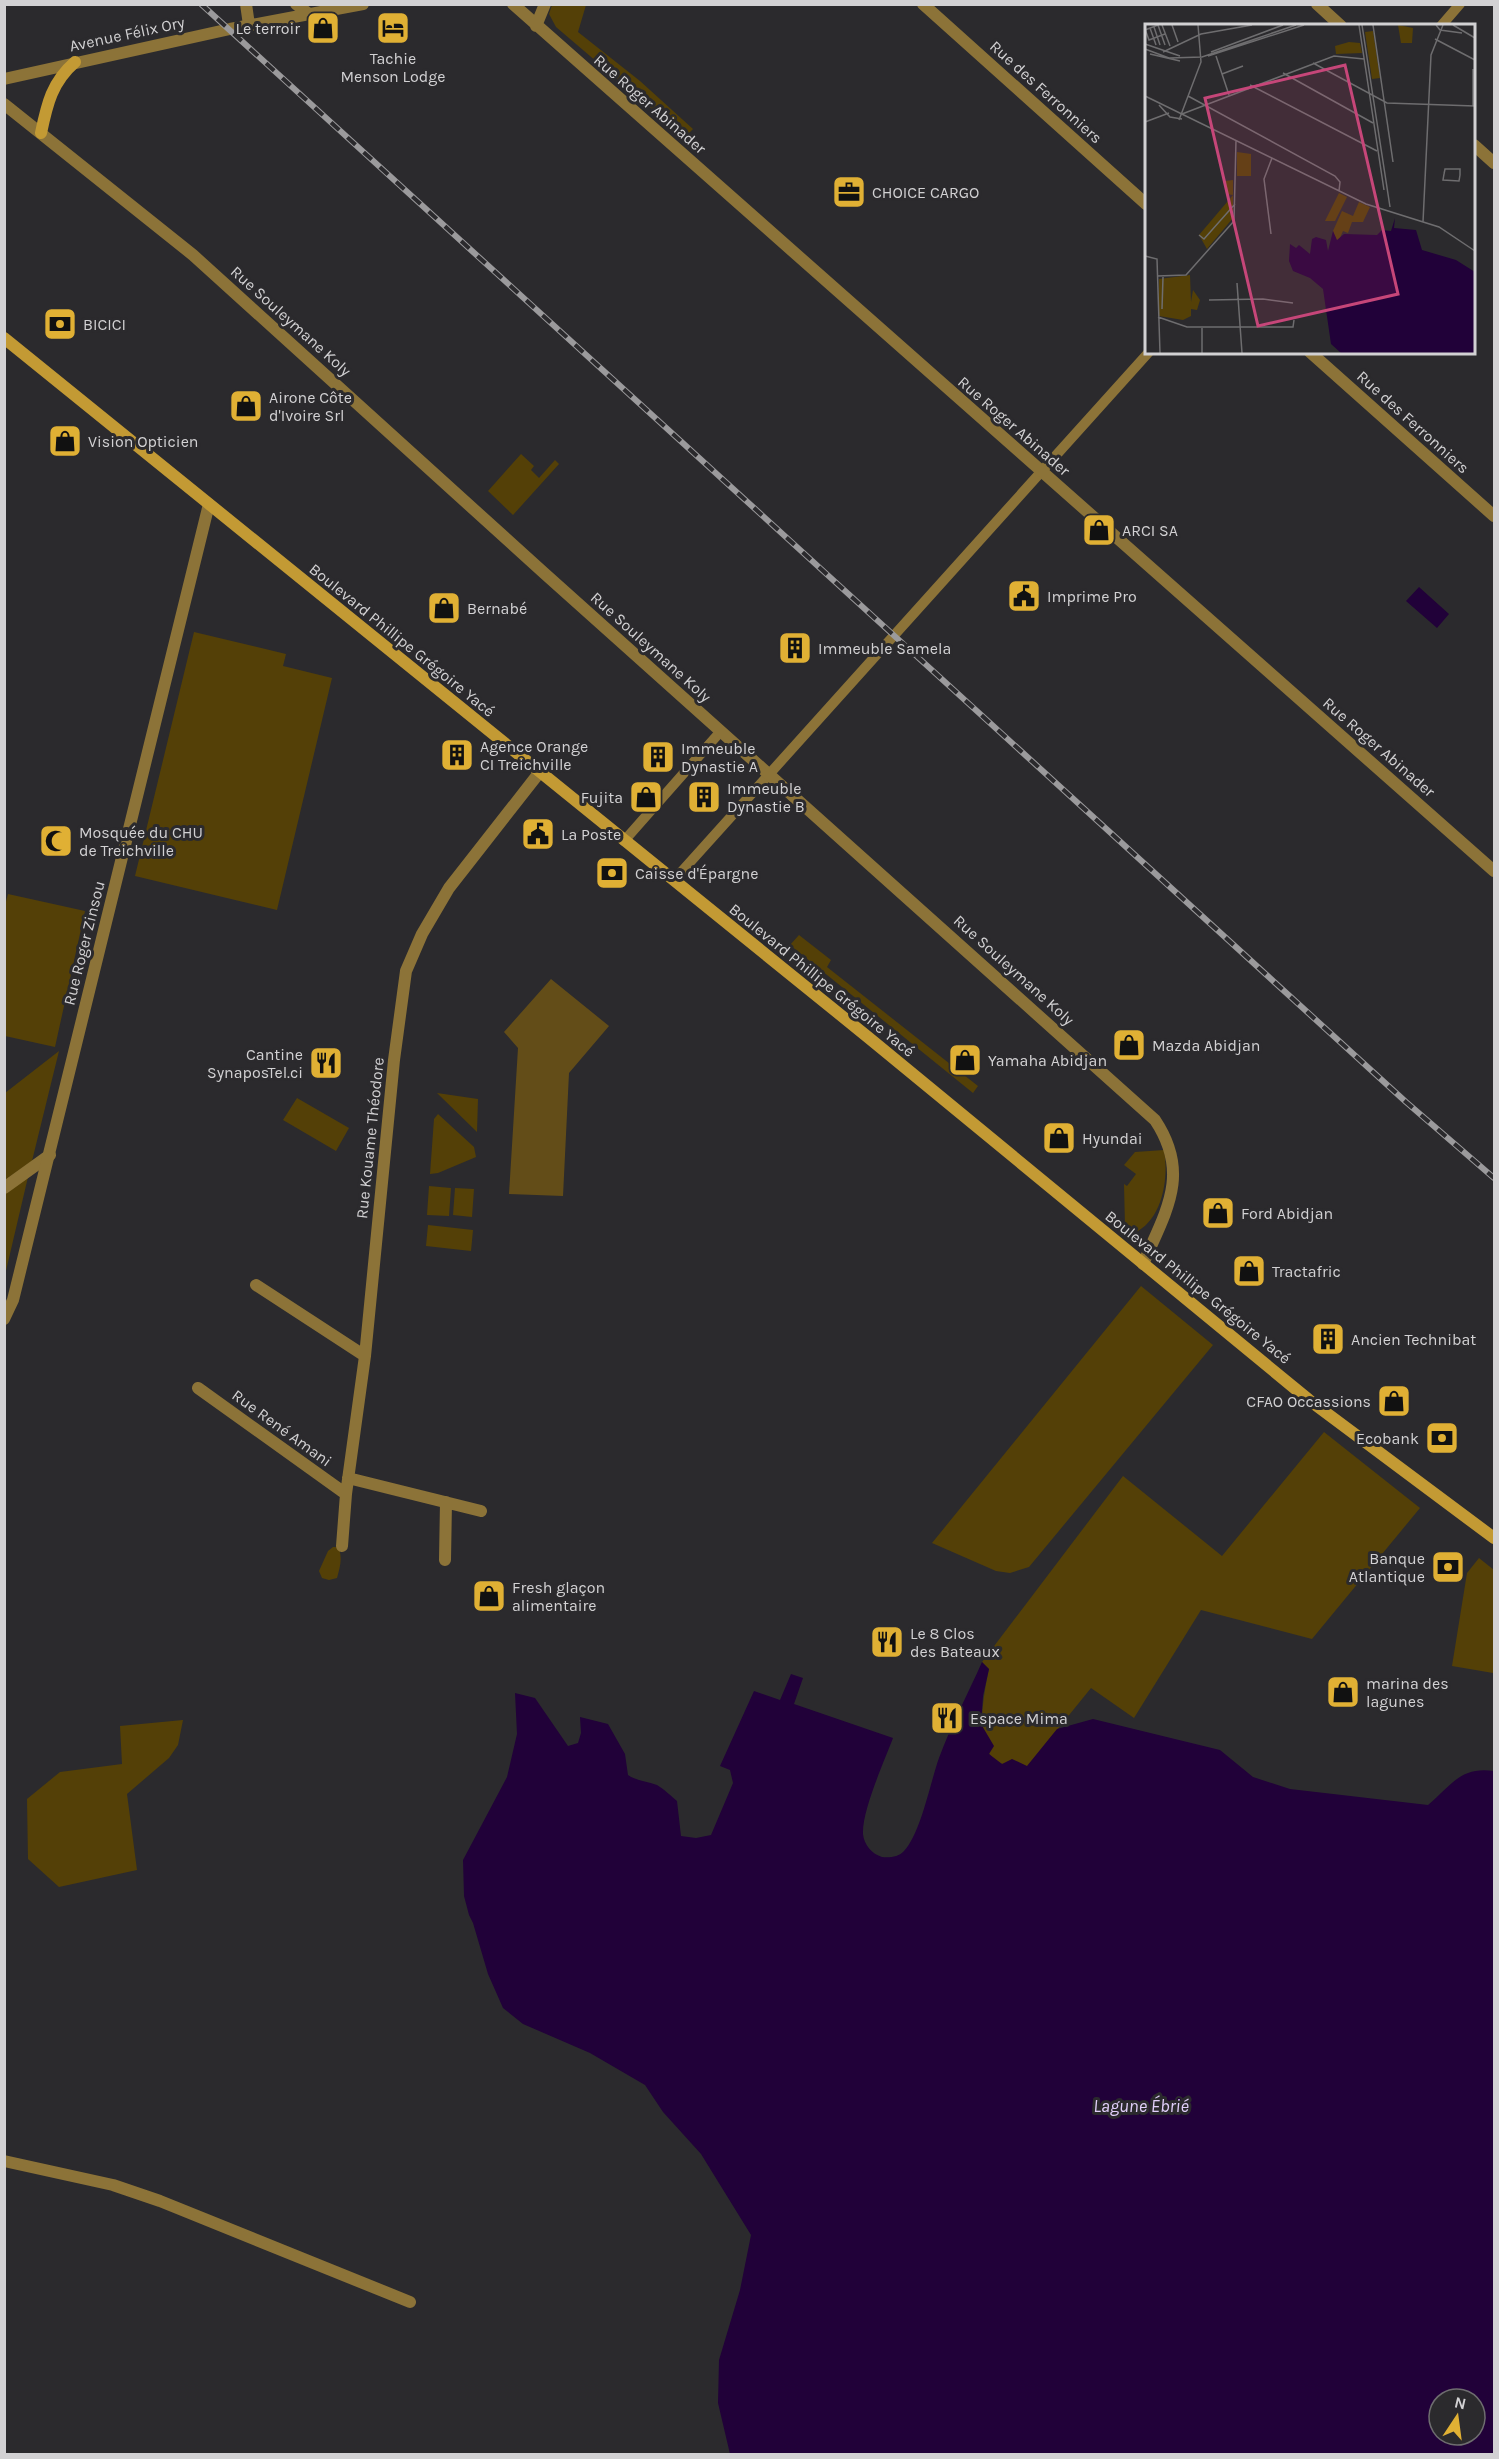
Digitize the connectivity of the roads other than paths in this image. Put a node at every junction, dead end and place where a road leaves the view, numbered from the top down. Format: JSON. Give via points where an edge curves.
{"nodes":[{"id":1,"x":246,"y":4,"type":"edge"},
{"id":2,"x":296,"y":4,"type":"edge"},
{"id":3,"x":363,"y":4,"type":"edge"},
{"id":4,"x":513,"y":4,"type":"edge"},
{"id":5,"x":545,"y":4,"type":"edge"},
{"id":6,"x":923,"y":4,"type":"edge"},
{"id":7,"x":1317,"y":4,"type":"edge"},
{"id":8,"x":1460,"y":4,"type":"edge"},
{"id":9,"x":309,"y":14,"type":"junction"},
{"id":10,"x":1339,"y":24,"type":"edge"},
{"id":11,"x":1443,"y":24,"type":"edge"},
{"id":12,"x":249,"y":25,"type":"junction"},
{"id":13,"x":536,"y":26,"type":"junction"},
{"id":14,"x":75,"y":62,"type":"junction"},
{"id":15,"x":4,"y":79,"type":"edge"},
{"id":16,"x":4,"y":104,"type":"edge"},
{"id":17,"x":41,"y":133,"type":"junction"},
{"id":18,"x":1475,"y":147,"type":"edge"},
{"id":19,"x":1494,"y":163,"type":"edge"},
{"id":20,"x":1145,"y":203,"type":"edge"},
{"id":21,"x":4,"y":338,"type":"edge"},
{"id":22,"x":1147,"y":354,"type":"edge"},
{"id":23,"x":1312,"y":354,"type":"edge"},
{"id":24,"x":1041,"y":472,"type":"junction"},
{"id":25,"x":209,"y":504,"type":"junction"},
{"id":26,"x":1494,"y":516,"type":"edge"},
{"id":27,"x":721,"y":731,"type":"junction"},
{"id":28,"x":539,"y":773,"type":"junction"},
{"id":29,"x":769,"y":774,"type":"junction"},
{"id":30,"x":624,"y":841,"type":"junction"},
{"id":31,"x":1494,"y":872,"type":"edge"},
{"id":32,"x":674,"y":880,"type":"junction"},
{"id":33,"x":50,"y":1155,"type":"junction"},
{"id":34,"x":4,"y":1188,"type":"edge"},
{"id":35,"x":1143,"y":1264,"type":"junction"},
{"id":36,"x":256,"y":1285,"type":"dead end"},
{"id":37,"x":4,"y":1319,"type":"edge"},
{"id":38,"x":365,"y":1356,"type":"junction"},
{"id":39,"x":198,"y":1388,"type":"dead end"},
{"id":40,"x":348,"y":1478,"type":"junction"},
{"id":41,"x":346,"y":1494,"type":"junction"},
{"id":42,"x":446,"y":1502,"type":"junction"},
{"id":43,"x":481,"y":1511,"type":"dead end"},
{"id":44,"x":1488,"y":1531,"type":"edge"},
{"id":45,"x":1494,"y":1538,"type":"edge"},
{"id":46,"x":342,"y":1546,"type":"dead end"},
{"id":47,"x":445,"y":1560,"type":"dead end"},
{"id":48,"x":4,"y":2161,"type":"edge"},
{"id":49,"x":410,"y":2302,"type":"dead end"}],
"edges":[{"from":1,"to":12,"type":"street"},
{"from":2,"to":9,"type":"street"},
{"from":3,"to":9,"type":"street","name":"Avenue Félix Ory"},
{"from":4,"to":13,"type":"street","name":"Rue Roger Abinader"},
{"from":5,"to":13,"type":"street"},
{"from":6,"to":20,"type":"street","name":"Rue des Ferronniers"},
{"from":7,"to":10,"type":"street"},
{"from":8,"to":11,"type":"street"},
{"from":9,"to":12,"type":"street","name":"Avenue Félix Ory"},
{"from":12,"to":14,"type":"street","name":"Avenue Félix Ory"},
{"from":13,"to":24,"type":"street","name":"Rue Roger Abinader"},
{"from":14,"to":15,"type":"street","name":"Avenue Félix Ory"},
{"from":14,"to":17,"type":"main road","via":[[55,84]]},
{"from":16,"to":17,"type":"street","name":"Rue Souleymane Koly"},
{"from":17,"to":27,"type":"street","name":"Rue Souleymane Koly","via":[[193,255]]},
{"from":18,"to":19,"type":"street"},
{"from":21,"to":25,"type":"main road","name":"Boulevard Phillipe Grégoire Yacé"},
{"from":22,"to":24,"type":"street"},
{"from":23,"to":26,"type":"street","name":"Rue des Ferronniers"},
{"from":24,"to":29,"type":"street"},
{"from":24,"to":31,"type":"street","name":"Rue Roger Abinader"},
{"from":25,"to":28,"type":"main road","name":"Boulevard Phillipe Grégoire Yacé"},
{"from":25,"to":33,"type":"street","name":"Rue Roger Zinsou"},
{"from":27,"to":29,"type":"street","name":"Rue Souleymane Koly"},
{"from":27,"to":30,"type":"street"},
{"from":28,"to":30,"type":"main road","name":"Boulevard Phillipe Grégoire Yacé"},
{"from":28,"to":38,"type":"street","name":"Rue Kouame Théodore","via":[[444,896],[406,971]]},
{"from":29,"to":32,"type":"street"},
{"from":29,"to":35,"type":"street","name":"Rue Souleymane Koly","via":[[1155,1120],[1169,1144],[1174,1180]]},
{"from":30,"to":32,"type":"main road","name":"Boulevard Phillipe Grégoire Yacé"},
{"from":32,"to":35,"type":"main road","name":"Boulevard Phillipe Grégoire Yacé"},
{"from":33,"to":34,"type":"street"},
{"from":33,"to":37,"type":"street","name":"Rue Roger Zinsou","via":[[13,1300]]},
{"from":35,"to":44,"type":"main road","name":"Boulevard Phillipe Grégoire Yacé","via":[[1327,1413]]},
{"from":36,"to":38,"type":"street"},
{"from":38,"to":40,"type":"street","name":"Rue Kouame Théodore"},
{"from":39,"to":41,"type":"street","name":"Rue René Amani"},
{"from":40,"to":41,"type":"street","name":"Rue Kouame Théodore"},
{"from":40,"to":42,"type":"street"},
{"from":41,"to":46,"type":"street","name":"Rue Kouame Théodore"},
{"from":42,"to":43,"type":"street"},
{"from":42,"to":47,"type":"street"},
{"from":44,"to":45,"type":"main road","name":"Boulevard Phillipe Grégoire Yacé"},
{"from":48,"to":49,"type":"street","via":[[112,2185],[160,2201]]}]}
